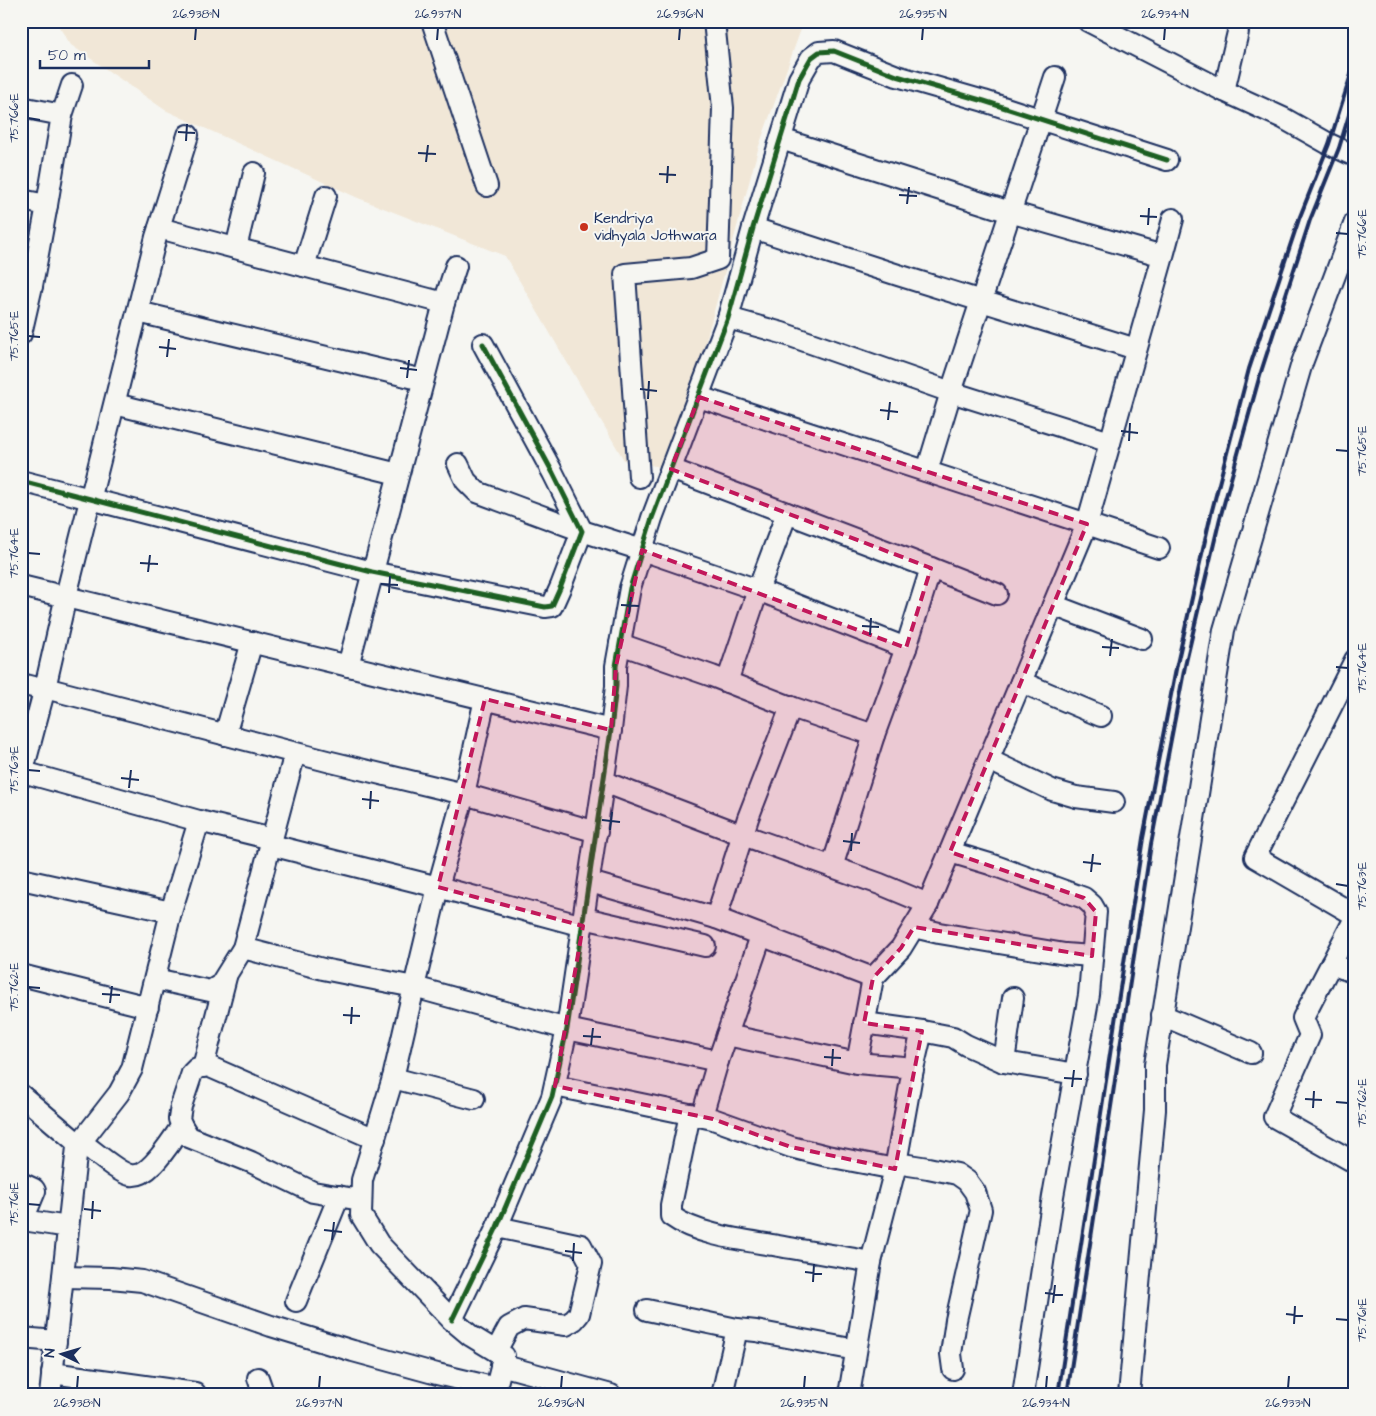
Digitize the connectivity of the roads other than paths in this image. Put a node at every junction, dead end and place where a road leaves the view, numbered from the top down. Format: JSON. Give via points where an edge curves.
{"nodes":[{"id":1,"x":432,"y":21,"type":"edge"},
{"id":2,"x":714,"y":21,"type":"edge"},
{"id":3,"x":1088,"y":21,"type":"edge"},
{"id":4,"x":1238,"y":32,"type":"dead end"},
{"id":5,"x":1056,"y":77,"type":"dead end"},
{"id":6,"x":72,"y":84,"type":"dead end"},
{"id":7,"x":1224,"y":91,"type":"junction"},
{"id":8,"x":21,"y":107,"type":"edge"},
{"id":9,"x":62,"y":115,"type":"junction"},
{"id":10,"x":1041,"y":119,"type":"junction"},
{"id":11,"x":188,"y":135,"type":"dead end"},
{"id":12,"x":781,"y":138,"type":"junction"},
{"id":13,"x":1355,"y":156,"type":"edge"},
{"id":14,"x":1167,"y":160,"type":"dead end"},
{"id":15,"x":254,"y":173,"type":"dead end"},
{"id":16,"x":487,"y":186,"type":"dead end"},
{"id":17,"x":326,"y":196,"type":"dead end"},
{"id":18,"x":21,"y":200,"type":"edge"},
{"id":19,"x":46,"y":205,"type":"junction"},
{"id":20,"x":1010,"y":212,"type":"junction"},
{"id":21,"x":1174,"y":219,"type":"dead end"},
{"id":22,"x":1355,"y":222,"type":"edge"},
{"id":23,"x":159,"y":228,"type":"junction"},
{"id":24,"x":753,"y":228,"type":"junction"},
{"id":25,"x":236,"y":248,"type":"junction"},
{"id":26,"x":1163,"y":256,"type":"junction"},
{"id":27,"x":304,"y":266,"type":"junction"},
{"id":28,"x":456,"y":266,"type":"dead end"},
{"id":29,"x":26,"y":286,"type":"edge"},
{"id":30,"x":981,"y":301,"type":"junction"},
{"id":31,"x":444,"y":303,"type":"junction"},
{"id":32,"x":138,"y":312,"type":"junction"},
{"id":33,"x":728,"y":318,"type":"junction"},
{"id":34,"x":21,"y":334,"type":"edge"},
{"id":35,"x":483,"y":344,"type":"dead end"},
{"id":36,"x":1136,"y":349,"type":"junction"},
{"id":37,"x":423,"y":380,"type":"junction"},
{"id":38,"x":951,"y":392,"type":"junction"},
{"id":39,"x":699,"y":397,"type":"junction"},
{"id":40,"x":115,"y":404,"type":"junction"},
{"id":41,"x":1110,"y":442,"type":"junction"},
{"id":42,"x":458,"y":464,"type":"dead end"},
{"id":43,"x":671,"y":469,"type":"junction"},
{"id":44,"x":927,"y":471,"type":"junction"},
{"id":45,"x":398,"y":474,"type":"junction"},
{"id":46,"x":639,"y":478,"type":"dead end"},
{"id":47,"x":21,"y":481,"type":"edge"},
{"id":48,"x":90,"y":498,"type":"junction"},
{"id":49,"x":787,"y":513,"type":"junction"},
{"id":50,"x":1087,"y":524,"type":"junction"},
{"id":51,"x":582,"y":531,"type":"junction"},
{"id":52,"x":1158,"y":548,"type":"dead end"},
{"id":53,"x":642,"y":550,"type":"junction"},
{"id":54,"x":931,"y":568,"type":"junction"},
{"id":55,"x":372,"y":572,"type":"junction"},
{"id":56,"x":21,"y":586,"type":"edge"},
{"id":57,"x":758,"y":590,"type":"junction"},
{"id":58,"x":997,"y":594,"type":"dead end"},
{"id":59,"x":66,"y":596,"type":"junction"},
{"id":60,"x":1054,"y":604,"type":"junction"},
{"id":61,"x":1142,"y":639,"type":"dead end"},
{"id":62,"x":252,"y":642,"type":"junction"},
{"id":63,"x":620,"y":644,"type":"junction"},
{"id":64,"x":906,"y":648,"type":"junction"},
{"id":65,"x":1355,"y":660,"type":"edge"},
{"id":66,"x":348,"y":666,"type":"junction"},
{"id":67,"x":727,"y":682,"type":"junction"},
{"id":68,"x":1022,"y":682,"type":"junction"},
{"id":69,"x":21,"y":684,"type":"edge"},
{"id":70,"x":45,"y":689,"type":"junction"},
{"id":71,"x":485,"y":699,"type":"junction"},
{"id":72,"x":792,"y":707,"type":"junction"},
{"id":73,"x":1101,"y":716,"type":"dead end"},
{"id":74,"x":611,"y":730,"type":"junction"},
{"id":75,"x":224,"y":735,"type":"junction"},
{"id":76,"x":874,"y":735,"type":"junction"},
{"id":77,"x":295,"y":753,"type":"junction"},
{"id":78,"x":989,"y":760,"type":"junction"},
{"id":79,"x":22,"y":776,"type":"edge"},
{"id":80,"x":604,"y":782,"type":"junction"},
{"id":81,"x":464,"y":794,"type":"junction"},
{"id":82,"x":1114,"y":802,"type":"dead end"},
{"id":83,"x":199,"y":821,"type":"junction"},
{"id":84,"x":597,"y":832,"type":"junction"},
{"id":85,"x":743,"y":834,"type":"junction"},
{"id":86,"x":272,"y":842,"type":"junction"},
{"id":87,"x":950,"y":852,"type":"junction"},
{"id":88,"x":832,"y":867,"type":"junction"},
{"id":89,"x":21,"y":879,"type":"edge"},
{"id":90,"x":590,"y":882,"type":"junction"},
{"id":91,"x":438,"y":887,"type":"junction"},
{"id":92,"x":928,"y":904,"type":"junction"},
{"id":93,"x":171,"y":912,"type":"junction"},
{"id":94,"x":1355,"y":917,"type":"edge"},
{"id":95,"x":716,"y":918,"type":"junction"},
{"id":96,"x":584,"y":922,"type":"junction"},
{"id":97,"x":914,"y":927,"type":"junction"},
{"id":98,"x":761,"y":936,"type":"junction"},
{"id":99,"x":705,"y":946,"type":"dead end"},
{"id":100,"x":243,"y":948,"type":"junction"},
{"id":101,"x":1092,"y":956,"type":"junction"},
{"id":102,"x":1331,"y":964,"type":"junction"},
{"id":103,"x":1355,"y":973,"type":"edge"},
{"id":104,"x":21,"y":976,"type":"edge"},
{"id":105,"x":226,"y":977,"type":"junction"},
{"id":106,"x":155,"y":978,"type":"junction"},
{"id":107,"x":873,"y":978,"type":"junction"},
{"id":108,"x":414,"y":987,"type":"junction"},
{"id":109,"x":1013,"y":998,"type":"dead end"},
{"id":110,"x":148,"y":1007,"type":"junction"},
{"id":111,"x":1162,"y":1014,"type":"junction"},
{"id":112,"x":864,"y":1023,"type":"junction"},
{"id":113,"x":567,"y":1029,"type":"junction"},
{"id":114,"x":922,"y":1031,"type":"junction"},
{"id":115,"x":727,"y":1035,"type":"junction"},
{"id":116,"x":1251,"y":1053,"type":"dead end"},
{"id":117,"x":718,"y":1061,"type":"junction"},
{"id":118,"x":1004,"y":1062,"type":"junction"},
{"id":119,"x":857,"y":1063,"type":"junction"},
{"id":120,"x":203,"y":1067,"type":"junction"},
{"id":121,"x":913,"y":1068,"type":"junction"},
{"id":122,"x":1076,"y":1074,"type":"junction"},
{"id":123,"x":393,"y":1078,"type":"junction"},
{"id":124,"x":555,"y":1086,"type":"junction"},
{"id":125,"x":21,"y":1095,"type":"edge"},
{"id":126,"x":474,"y":1099,"type":"dead end"},
{"id":127,"x":696,"y":1115,"type":"junction"},
{"id":128,"x":182,"y":1126,"type":"junction"},
{"id":129,"x":374,"y":1139,"type":"junction"},
{"id":130,"x":79,"y":1144,"type":"junction"},
{"id":131,"x":1354,"y":1162,"type":"edge"},
{"id":132,"x":896,"y":1166,"type":"junction"},
{"id":133,"x":21,"y":1183,"type":"edge"},
{"id":134,"x":339,"y":1196,"type":"junction"},
{"id":135,"x":361,"y":1200,"type":"junction"},
{"id":136,"x":68,"y":1226,"type":"junction"},
{"id":137,"x":497,"y":1227,"type":"junction"},
{"id":138,"x":871,"y":1262,"type":"junction"},
{"id":139,"x":63,"y":1277,"type":"junction"},
{"id":140,"x":296,"y":1301,"type":"dead end"},
{"id":141,"x":647,"y":1310,"type":"dead end"},
{"id":142,"x":452,"y":1320,"type":"junction"},
{"id":143,"x":737,"y":1329,"type":"junction"},
{"id":144,"x":21,"y":1338,"type":"edge"},
{"id":145,"x":56,"y":1341,"type":"junction"},
{"id":146,"x":856,"y":1350,"type":"junction"},
{"id":147,"x":499,"y":1358,"type":"junction"},
{"id":148,"x":953,"y":1369,"type":"dead end"},
{"id":149,"x":52,"y":1374,"type":"junction"},
{"id":150,"x":496,"y":1391,"type":"edge"},
{"id":151,"x":195,"y":1393,"type":"dead end"},
{"id":152,"x":50,"y":1395,"type":"edge"},
{"id":153,"x":611,"y":1395,"type":"edge"},
{"id":154,"x":722,"y":1395,"type":"edge"},
{"id":155,"x":849,"y":1395,"type":"edge"},
{"id":156,"x":1023,"y":1395,"type":"edge"},
{"id":157,"x":1129,"y":1395,"type":"edge"}],
"edges":[{"from":1,"to":16,"type":"street"},
{"from":2,"to":46,"type":"street","via":[[722,108],[718,259],[691,268],[625,274]]},
{"from":3,"to":7,"type":"street"},
{"from":4,"to":7,"type":"street"},
{"from":5,"to":10,"type":"street"},
{"from":6,"to":9,"type":"street"},
{"from":7,"to":13,"type":"street"},
{"from":8,"to":9,"type":"street"},
{"from":9,"to":19,"type":"street"},
{"from":10,"to":12,"type":"street","via":[[897,76],[834,50],[818,52],[810,58],[799,79]]},
{"from":10,"to":14,"type":"street"},
{"from":10,"to":20,"type":"street"},
{"from":11,"to":23,"type":"street"},
{"from":12,"to":20,"type":"street"},
{"from":12,"to":24,"type":"street"},
{"from":15,"to":25,"type":"street"},
{"from":17,"to":27,"type":"street"},
{"from":18,"to":19,"type":"street"},
{"from":19,"to":29,"type":"street"},
{"from":20,"to":26,"type":"street"},
{"from":20,"to":30,"type":"street"},
{"from":21,"to":26,"type":"street"},
{"from":22,"to":111,"type":"street","via":[[1302,363],[1224,630]]},
{"from":23,"to":25,"type":"street"},
{"from":23,"to":32,"type":"street"},
{"from":24,"to":30,"type":"street"},
{"from":24,"to":33,"type":"street"},
{"from":25,"to":27,"type":"street"},
{"from":26,"to":36,"type":"street"},
{"from":27,"to":31,"type":"street"},
{"from":28,"to":31,"type":"street"},
{"from":29,"to":34,"type":"street"},
{"from":30,"to":36,"type":"street"},
{"from":30,"to":38,"type":"street"},
{"from":31,"to":37,"type":"street"},
{"from":32,"to":37,"type":"street"},
{"from":32,"to":40,"type":"street"},
{"from":33,"to":38,"type":"street","via":[[782,333]]},
{"from":33,"to":39,"type":"street"},
{"from":35,"to":51,"type":"street"},
{"from":36,"to":41,"type":"street"},
{"from":37,"to":45,"type":"street"},
{"from":38,"to":41,"type":"street"},
{"from":38,"to":44,"type":"street"},
{"from":39,"to":43,"type":"street"},
{"from":39,"to":44,"type":"street"},
{"from":40,"to":45,"type":"street"},
{"from":40,"to":48,"type":"street"},
{"from":41,"to":50,"type":"street"},
{"from":42,"to":51,"type":"street","via":[[466,481],[477,492]]},
{"from":43,"to":49,"type":"street"},
{"from":43,"to":53,"type":"street"},
{"from":44,"to":50,"type":"street"},
{"from":45,"to":55,"type":"street"},
{"from":47,"to":48,"type":"street"},
{"from":48,"to":55,"type":"street"},
{"from":48,"to":59,"type":"street"},
{"from":49,"to":54,"type":"street"},
{"from":49,"to":57,"type":"street"},
{"from":50,"to":52,"type":"street"},
{"from":50,"to":60,"type":"street"},
{"from":51,"to":53,"type":"street"},
{"from":51,"to":55,"type":"street","via":[[552,606]]},
{"from":53,"to":57,"type":"street"},
{"from":53,"to":63,"type":"street","via":[[630,588]]},
{"from":54,"to":58,"type":"street"},
{"from":54,"to":64,"type":"street"},
{"from":55,"to":66,"type":"street"},
{"from":56,"to":59,"type":"street"},
{"from":57,"to":64,"type":"street"},
{"from":57,"to":67,"type":"street"},
{"from":59,"to":62,"type":"street"},
{"from":59,"to":70,"type":"street"},
{"from":60,"to":61,"type":"street"},
{"from":60,"to":68,"type":"street"},
{"from":62,"to":66,"type":"street"},
{"from":62,"to":75,"type":"street"},
{"from":63,"to":67,"type":"street"},
{"from":63,"to":74,"type":"street"},
{"from":64,"to":76,"type":"street"},
{"from":65,"to":94,"type":"street","via":[[1256,857]]},
{"from":66,"to":71,"type":"street"},
{"from":67,"to":72,"type":"street"},
{"from":68,"to":73,"type":"street"},
{"from":68,"to":78,"type":"street"},
{"from":69,"to":70,"type":"street"},
{"from":70,"to":75,"type":"street"},
{"from":70,"to":79,"type":"street"},
{"from":71,"to":74,"type":"street"},
{"from":71,"to":81,"type":"street"},
{"from":72,"to":76,"type":"street"},
{"from":72,"to":85,"type":"street"},
{"from":74,"to":80,"type":"street"},
{"from":75,"to":77,"type":"street"},
{"from":76,"to":88,"type":"street"},
{"from":77,"to":81,"type":"street"},
{"from":77,"to":86,"type":"street"},
{"from":78,"to":82,"type":"street","via":[[1052,790]]},
{"from":78,"to":87,"type":"street"},
{"from":79,"to":83,"type":"street"},
{"from":80,"to":84,"type":"street"},
{"from":80,"to":85,"type":"street"},
{"from":81,"to":84,"type":"street"},
{"from":81,"to":91,"type":"street"},
{"from":83,"to":86,"type":"street"},
{"from":83,"to":93,"type":"street"},
{"from":84,"to":90,"type":"street"},
{"from":85,"to":88,"type":"street"},
{"from":85,"to":95,"type":"street"},
{"from":86,"to":91,"type":"street"},
{"from":86,"to":100,"type":"street"},
{"from":87,"to":92,"type":"street"},
{"from":87,"to":101,"type":"street","via":[[1084,898],[1096,912]]},
{"from":88,"to":92,"type":"street"},
{"from":89,"to":93,"type":"street"},
{"from":90,"to":95,"type":"street"},
{"from":90,"to":96,"type":"street"},
{"from":91,"to":96,"type":"street"},
{"from":91,"to":108,"type":"street"},
{"from":92,"to":97,"type":"street"},
{"from":93,"to":106,"type":"street"},
{"from":94,"to":102,"type":"street"},
{"from":95,"to":98,"type":"street"},
{"from":96,"to":99,"type":"street"},
{"from":96,"to":113,"type":"street"},
{"from":97,"to":101,"type":"street","via":[[1064,954]]},
{"from":97,"to":107,"type":"street","via":[[901,948]]},
{"from":98,"to":107,"type":"street"},
{"from":98,"to":115,"type":"street"},
{"from":100,"to":105,"type":"street"},
{"from":100,"to":108,"type":"street"},
{"from":101,"to":122,"type":"street"},
{"from":102,"to":103,"type":"street"},
{"from":102,"to":131,"type":"street","via":[[1303,1018],[1310,1035],[1274,1117]]},
{"from":104,"to":110,"type":"street"},
{"from":105,"to":106,"type":"street","via":[[210,991]]},
{"from":105,"to":120,"type":"street"},
{"from":106,"to":110,"type":"street"},
{"from":107,"to":112,"type":"street"},
{"from":108,"to":113,"type":"street"},
{"from":108,"to":123,"type":"street"},
{"from":109,"to":118,"type":"street"},
{"from":110,"to":130,"type":"street","via":[[132,1069],[119,1093]]},
{"from":111,"to":116,"type":"street"},
{"from":111,"to":157,"type":"street","via":[[1155,1065],[1155,1110]]},
{"from":112,"to":114,"type":"street"},
{"from":112,"to":119,"type":"street"},
{"from":113,"to":117,"type":"street"},
{"from":113,"to":124,"type":"street"},
{"from":114,"to":118,"type":"street","via":[[953,1037]]},
{"from":114,"to":121,"type":"street"},
{"from":115,"to":117,"type":"street"},
{"from":115,"to":119,"type":"street"},
{"from":117,"to":127,"type":"street"},
{"from":118,"to":122,"type":"street"},
{"from":119,"to":121,"type":"street"},
{"from":120,"to":128,"type":"street","via":[[192,1073],[181,1106],[179,1118]]},
{"from":120,"to":129,"type":"street","via":[[217,1069]]},
{"from":121,"to":132,"type":"street"},
{"from":122,"to":156,"type":"street","via":[[1053,1196]]},
{"from":123,"to":126,"type":"street"},
{"from":123,"to":129,"type":"street"},
{"from":124,"to":127,"type":"street"},
{"from":124,"to":137,"type":"street"},
{"from":125,"to":130,"type":"street"},
{"from":127,"to":132,"type":"street","via":[[791,1147]]},
{"from":127,"to":138,"type":"street","via":[[671,1205],[671,1216],[699,1230]]},
{"from":128,"to":130,"type":"street","via":[[150,1168],[139,1174],[130,1175],[119,1170]]},
{"from":128,"to":134,"type":"street","via":[[189,1137],[313,1192]]},
{"from":129,"to":135,"type":"street","via":[[362,1180]]},
{"from":130,"to":136,"type":"street"},
{"from":132,"to":138,"type":"street"},
{"from":132,"to":148,"type":"street","via":[[957,1174],[975,1192],[981,1210],[956,1320],[951,1354]]},
{"from":133,"to":136,"type":"street","via":[[35,1192],[23,1220]]},
{"from":134,"to":135,"type":"street"},
{"from":134,"to":140,"type":"street"},
{"from":135,"to":142,"type":"street","via":[[361,1215],[379,1244]]},
{"from":136,"to":139,"type":"street"},
{"from":137,"to":142,"type":"street"},
{"from":137,"to":147,"type":"street","via":[[581,1245],[591,1264],[579,1314],[574,1320],[566,1325],[524,1319],[509,1327]]},
{"from":138,"to":146,"type":"street"},
{"from":139,"to":145,"type":"street"},
{"from":139,"to":150,"type":"street","via":[[142,1281],[271,1326]]},
{"from":141,"to":143,"type":"street"},
{"from":142,"to":147,"type":"street"},
{"from":143,"to":146,"type":"street"},
{"from":143,"to":154,"type":"street"},
{"from":144,"to":145,"type":"street"},
{"from":145,"to":149,"type":"street"},
{"from":146,"to":155,"type":"street"},
{"from":147,"to":150,"type":"street"},
{"from":147,"to":153,"type":"street"},
{"from":149,"to":151,"type":"street"},
{"from":149,"to":152,"type":"street"}]}
